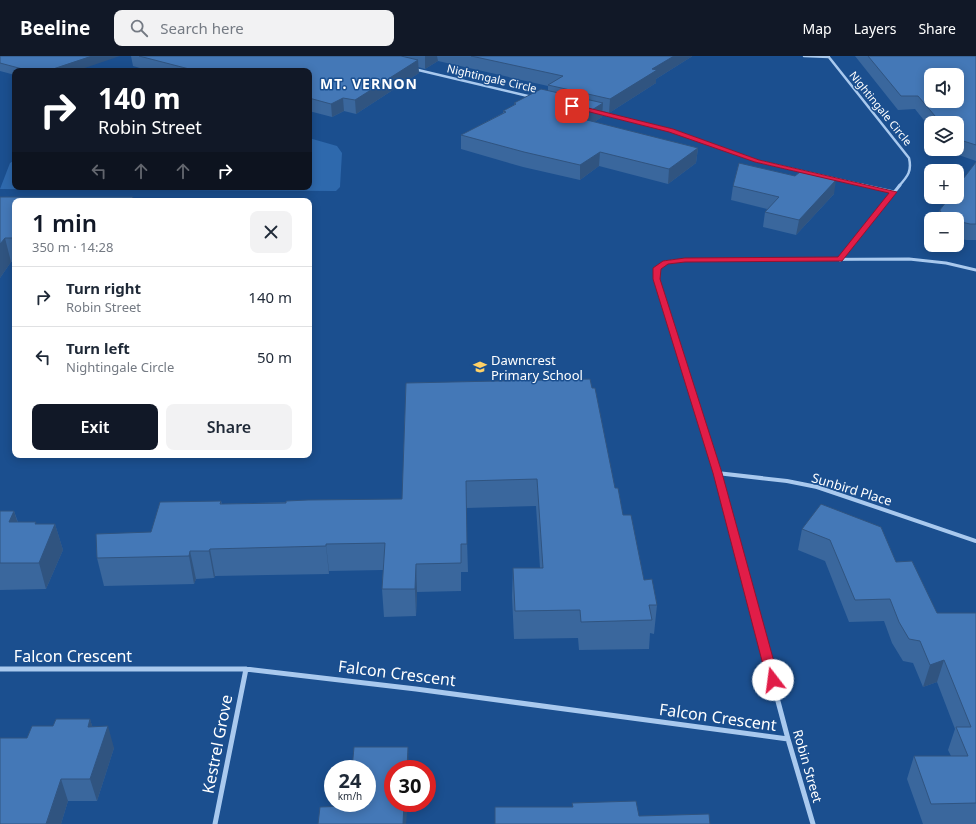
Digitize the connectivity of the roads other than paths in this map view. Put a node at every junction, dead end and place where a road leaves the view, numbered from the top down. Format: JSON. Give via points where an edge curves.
{"nodes":[{"id":1,"x":804,"y":56,"type":"edge"},
{"id":2,"x":828,"y":56,"type":"edge"},
{"id":3,"x":409,"y":68,"type":"edge"},
{"id":4,"x":536,"y":97,"type":"edge"},
{"id":5,"x":597,"y":112,"type":"edge"},
{"id":6,"x":894,"y":192,"type":"junction"},
{"id":7,"x":840,"y":260,"type":"junction"},
{"id":8,"x":976,"y":270,"type":"edge"},
{"id":9,"x":717,"y":473,"type":"junction"},
{"id":10,"x":976,"y":541,"type":"edge"},
{"id":11,"x":0,"y":669,"type":"edge"},
{"id":12,"x":246,"y":669,"type":"junction"},
{"id":13,"x":788,"y":739,"type":"junction"},
{"id":14,"x":215,"y":824,"type":"edge"},
{"id":15,"x":813,"y":824,"type":"edge"}],
"edges":[{"from":1,"to":2,"type":"street"},
{"from":2,"to":6,"type":"street","name":"Nightingale Circle","via":[[909,158],[909,175]]},
{"from":3,"to":4,"type":"street","name":"Nightingale Circle"},
{"from":5,"to":6,"type":"street","via":[[671,130],[758,161]]},
{"from":6,"to":7,"type":"street","name":"Nightingale Circle"},
{"from":7,"to":8,"type":"street","via":[[909,259],[946,262]]},
{"from":7,"to":9,"type":"street","name":"Robin Street","via":[[685,260],[666,262],[657,268],[657,279]]},
{"from":9,"to":10,"type":"street","name":"Sunbird Place","via":[[817,487]]},
{"from":9,"to":13,"type":"street","name":"Robin Street"},
{"from":11,"to":12,"type":"street","name":"Falcon Crescent"},
{"from":12,"to":13,"type":"street","name":"Falcon Crescent"},
{"from":12,"to":14,"type":"street","name":"Kestrel Grove"},
{"from":13,"to":15,"type":"street","name":"Robin Street"}]}
